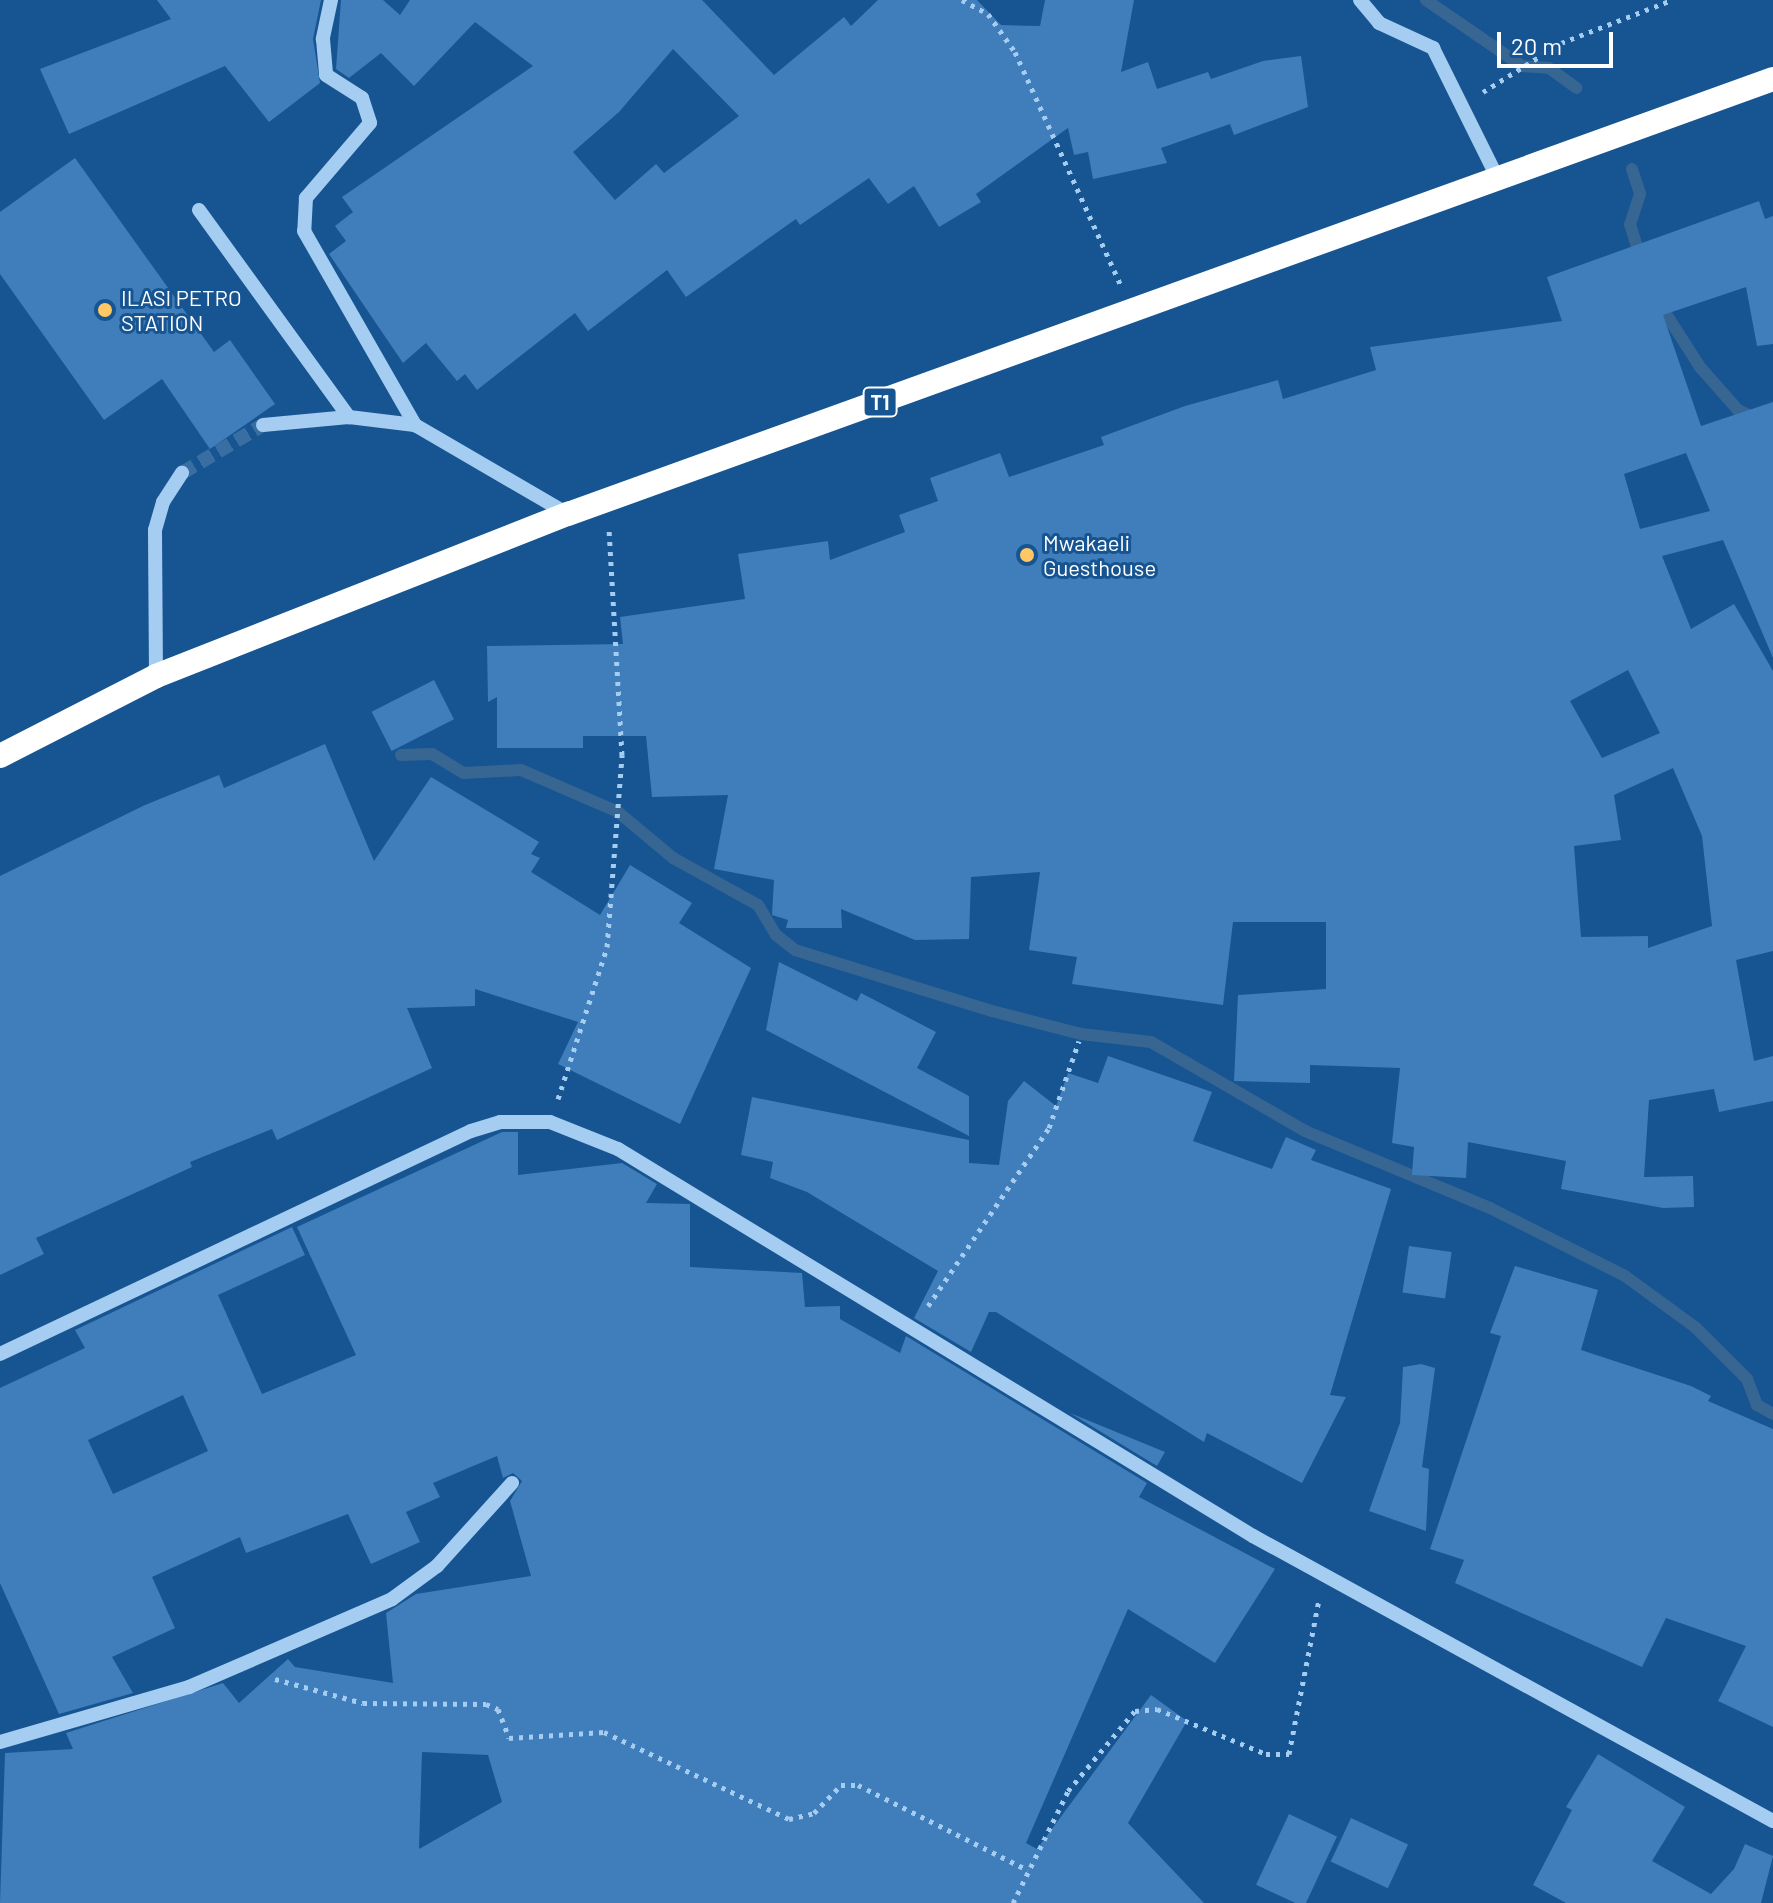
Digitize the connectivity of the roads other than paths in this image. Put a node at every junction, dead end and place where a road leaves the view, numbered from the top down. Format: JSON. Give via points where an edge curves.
{"nodes":[{"id":1,"x":331,"y":0,"type":"edge"},
{"id":2,"x":1360,"y":0,"type":"edge"},
{"id":3,"x":1773,"y":79,"type":"edge"},
{"id":4,"x":1498,"y":179,"type":"junction"},
{"id":5,"x":199,"y":210,"type":"dead end"},
{"id":6,"x":349,"y":417,"type":"junction"},
{"id":7,"x":263,"y":425,"type":"tunnel mouth"},
{"id":8,"x":415,"y":425,"type":"junction"},
{"id":9,"x":182,"y":473,"type":"tunnel mouth"},
{"id":10,"x":568,"y":514,"type":"junction"},
{"id":11,"x":156,"y":676,"type":"junction"},
{"id":12,"x":0,"y":756,"type":"edge"},
{"id":13,"x":0,"y":1354,"type":"edge"},
{"id":14,"x":512,"y":1483,"type":"dead end"},
{"id":15,"x":0,"y":1742,"type":"edge"},
{"id":16,"x":1773,"y":1821,"type":"edge"}],
"edges":[{"from":1,"to":8,"type":"street","via":[[323,39],[326,75],[362,98],[370,123],[306,198],[304,231]]},
{"from":2,"to":4,"type":"street","via":[[1379,23],[1433,48]]},
{"from":3,"to":4,"type":"highway","number":"T1"},
{"from":4,"to":10,"type":"highway","number":"T1"},
{"from":5,"to":6,"type":"street"},
{"from":6,"to":7,"type":"street"},
{"from":6,"to":8,"type":"street"},
{"from":8,"to":10,"type":"street"},
{"from":9,"to":11,"type":"street","via":[[163,502],[155,530]]},
{"from":10,"to":11,"type":"highway","number":"T1"},
{"from":11,"to":12,"type":"highway","number":"T1"},
{"from":13,"to":16,"type":"street","via":[[471,1131],[500,1122],[550,1122],[618,1149],[1323,1574]]},
{"from":14,"to":15,"type":"street","via":[[415,1585],[189,1687]]}]}
